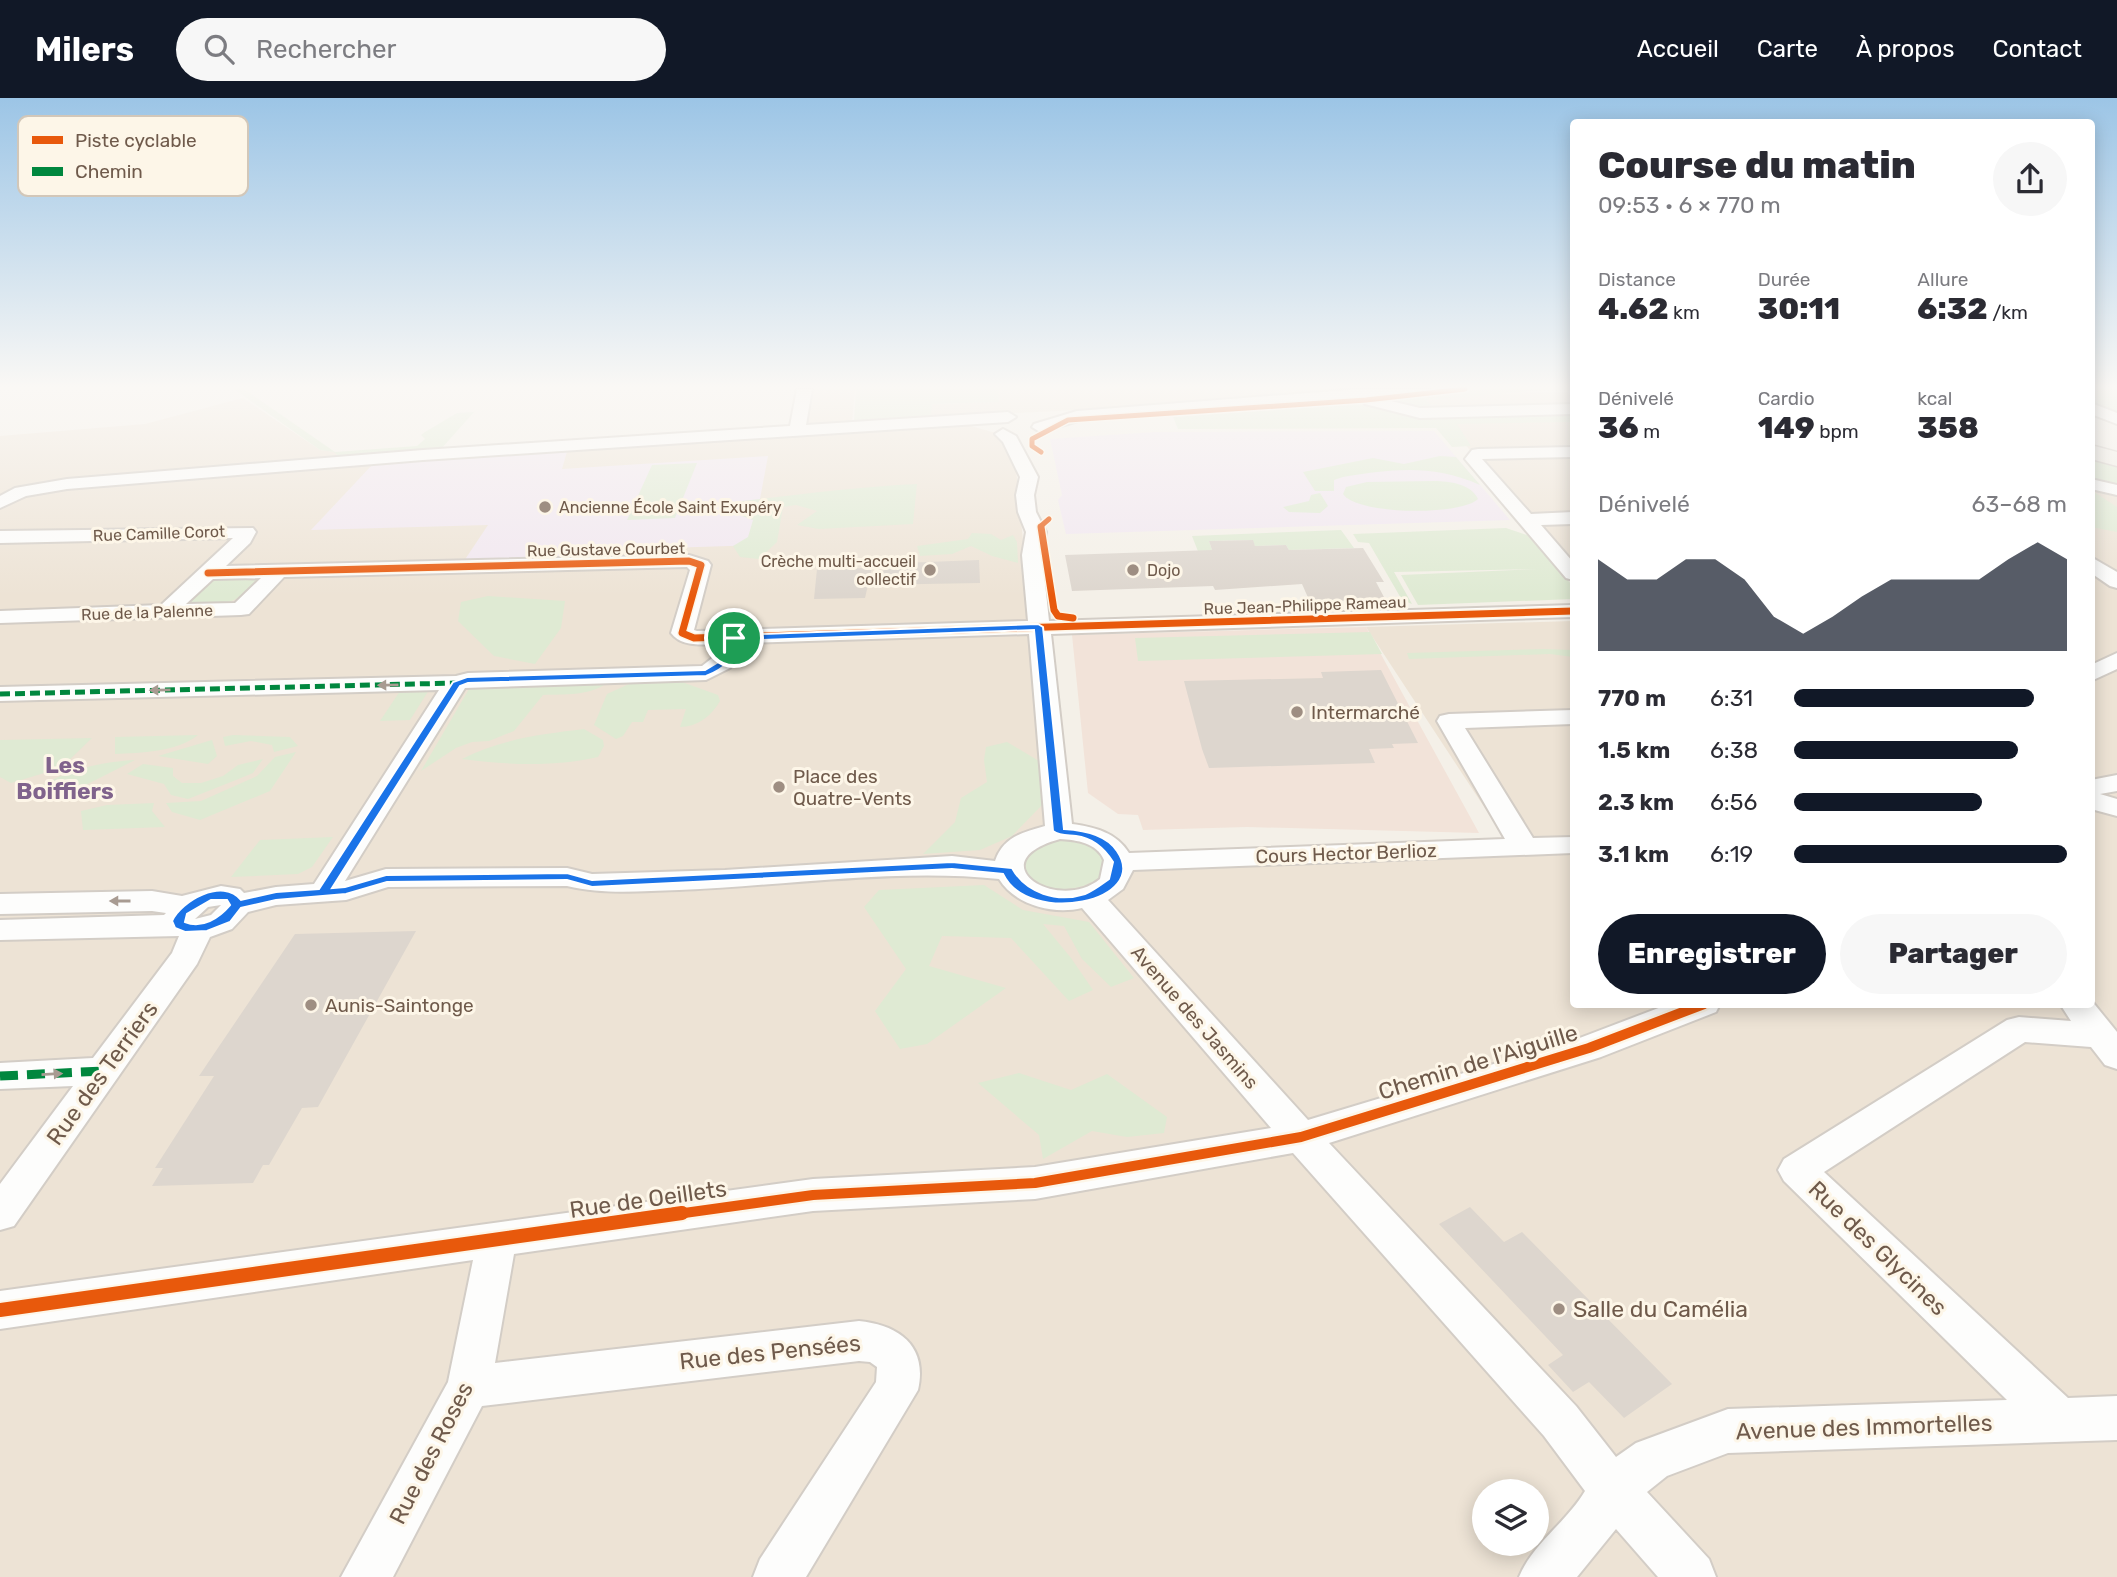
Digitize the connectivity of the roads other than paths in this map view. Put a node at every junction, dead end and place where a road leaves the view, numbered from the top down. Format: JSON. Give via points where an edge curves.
{"nodes":[{"id":1,"x":384,"y":458,"type":"edge"},
{"id":2,"x":1021,"y":458,"type":"edge"},
{"id":3,"x":1474,"y":458,"type":"edge"},
{"id":4,"x":2095,"y":485,"type":"edge"},
{"id":5,"x":2117,"y":490,"type":"edge"},
{"id":6,"x":0,"y":492,"type":"edge"},
{"id":7,"x":21,"y":492,"type":"junction"},
{"id":8,"x":0,"y":503,"type":"edge"},
{"id":9,"x":1570,"y":518,"type":"edge"},
{"id":10,"x":1527,"y":520,"type":"junction"},
{"id":11,"x":0,"y":537,"type":"edge"},
{"id":12,"x":2095,"y":566,"type":"edge"},
{"id":13,"x":1570,"y":570,"type":"edge"},
{"id":14,"x":278,"y":572,"type":"junction"},
{"id":15,"x":208,"y":573,"type":"junction"},
{"id":16,"x":2117,"y":582,"type":"edge"},
{"id":17,"x":1570,"y":611,"type":"edge"},
{"id":18,"x":166,"y":612,"type":"junction"},
{"id":19,"x":0,"y":617,"type":"edge"},
{"id":20,"x":1038,"y":627,"type":"junction"},
{"id":21,"x":734,"y":638,"type":"junction"},
{"id":22,"x":2117,"y":660,"type":"edge"},
{"id":23,"x":2095,"y":672,"type":"edge"},
{"id":24,"x":456,"y":684,"type":"junction"},
{"id":25,"x":0,"y":694,"type":"edge"},
{"id":26,"x":1570,"y":717,"type":"edge"},
{"id":27,"x":2117,"y":783,"type":"edge"},
{"id":28,"x":2095,"y":787,"type":"edge"},
{"id":29,"x":2095,"y":801,"type":"edge"},
{"id":30,"x":2117,"y":808,"type":"edge"},
{"id":31,"x":1059,"y":831,"type":"junction"},
{"id":32,"x":1570,"y":845,"type":"edge"},
{"id":33,"x":1524,"y":847,"type":"junction"},
{"id":34,"x":1119,"y":862,"type":"junction"},
{"id":35,"x":1008,"y":871,"type":"junction"},
{"id":36,"x":335,"y":892,"type":"junction"},
{"id":37,"x":1089,"y":897,"type":"junction"},
{"id":38,"x":0,"y":904,"type":"edge"},
{"id":39,"x":188,"y":920,"type":"junction"},
{"id":40,"x":0,"y":930,"type":"edge"},
{"id":41,"x":1694,"y":1008,"type":"edge"},
{"id":42,"x":2079,"y":1008,"type":"edge"},
{"id":43,"x":2109,"y":1046,"type":"edge"},
{"id":44,"x":103,"y":1071,"type":"junction"},
{"id":45,"x":0,"y":1076,"type":"edge"},
{"id":46,"x":1301,"y":1137,"type":"junction"},
{"id":47,"x":0,"y":1214,"type":"edge"},
{"id":48,"x":497,"y":1240,"type":"junction"},
{"id":49,"x":0,"y":1310,"type":"edge"},
{"id":50,"x":469,"y":1387,"type":"junction"},
{"id":51,"x":2057,"y":1418,"type":"junction"},
{"id":52,"x":2117,"y":1418,"type":"edge"},
{"id":53,"x":1612,"y":1489,"type":"junction"},
{"id":54,"x":366,"y":1577,"type":"edge"},
{"id":55,"x":778,"y":1577,"type":"edge"},
{"id":56,"x":1544,"y":1577,"type":"edge"},
{"id":57,"x":1691,"y":1577,"type":"edge"}],
"edges":[{"from":1,"to":7,"type":"street","via":[[67,484]]},
{"from":2,"to":20,"type":"street","via":[[1016,477],[1026,504],[1021,532],[1032,555]]},
{"from":3,"to":10,"type":"street"},
{"from":4,"to":5,"type":"street"},
{"from":6,"to":7,"type":"street"},
{"from":7,"to":8,"type":"street"},
{"from":9,"to":10,"type":"street"},
{"from":10,"to":13,"type":"street"},
{"from":11,"to":15,"type":"street","name":"Rue Camille Corot","via":[[246,532]]},
{"from":12,"to":16,"type":"street"},
{"from":14,"to":15,"type":"street","name":"Rue Gustave Courbet"},
{"from":14,"to":18,"type":"street","name":"Rue de la Palenne","via":[[241,609]]},
{"from":14,"to":21,"type":"street","name":"Rue Gustave Courbet","via":[[689,561],[701,565],[682,633],[694,638]]},
{"from":15,"to":18,"type":"street","name":"Rue Camille Corot"},
{"from":17,"to":20,"type":"street","name":"Rue Jean-Philippe Rameau"},
{"from":18,"to":19,"type":"street","name":"Rue de la Palenne"},
{"from":20,"to":21,"type":"street","name":"Rue Gustave Courbet"},
{"from":20,"to":31,"type":"street"},
{"from":21,"to":24,"type":"street","via":[[727,659],[706,673],[467,680]]},
{"from":22,"to":23,"type":"street"},
{"from":24,"to":25,"type":"street","one_way":true},
{"from":24,"to":36,"type":"street"},
{"from":26,"to":33,"type":"street","via":[[1449,721]]},
{"from":27,"to":28,"type":"street"},
{"from":29,"to":30,"type":"street"},
{"from":31,"to":34,"type":"street","via":[[1100,840]]},
{"from":31,"to":35,"type":"street","via":[[1030,838],[1017,847],[1011,853]]},
{"from":32,"to":33,"type":"street","name":"Cours Hector Berlioz"},
{"from":33,"to":34,"type":"street","name":"Cours Hector Berlioz"},
{"from":34,"to":37,"type":"street","via":[[1114,882]]},
{"from":35,"to":36,"type":"street","via":[[952,865],[592,883],[576,891],[360,898]]},
{"from":35,"to":37,"type":"street","via":[[1018,886],[1038,897],[1067,901]]},
{"from":36,"to":39,"type":"street","via":[[276,896],[236,905],[226,919]]},
{"from":37,"to":46,"type":"street","name":"Avenue des Jasmins"},
{"from":39,"to":38,"type":"street","one_way":true,"via":[[152,901]]},
{"from":39,"to":40,"type":"street"},
{"from":39,"to":44,"type":"street","name":"Rue des Terriers","via":[[186,956]]},
{"from":41,"to":46,"type":"street","name":"Chemin de l'Aiguille","via":[[1589,1048]]},
{"from":42,"to":43,"type":"street"},
{"from":43,"to":51,"type":"street","name":"Rue des Glycines","via":[[2019,1029],[1797,1170]]},
{"from":45,"to":44,"type":"street","one_way":true},
{"from":44,"to":47,"type":"street","name":"Rue des Terriers"},
{"from":46,"to":48,"type":"street","name":"Rue de Oeillets","via":[[1035,1183],[813,1195]]},
{"from":46,"to":53,"type":"street","name":"Avenue des Jasmins","via":[[1560,1421]]},
{"from":48,"to":49,"type":"street","name":"Rue de Oeillets"},
{"from":48,"to":50,"type":"street","name":"Rue des Roses"},
{"from":50,"to":54,"type":"street","name":"Rue des Roses"},
{"from":50,"to":55,"type":"street","name":"Rue des Pensées","via":[[859,1340],[888,1349],[897,1360],[900,1376],[896,1390]]},
{"from":51,"to":52,"type":"street","name":"Avenue des Immortelles"},
{"from":51,"to":53,"type":"street","name":"Avenue des Immortelles","via":[[1728,1431],[1652,1459]]},
{"from":53,"to":56,"type":"street","name":"Avenue des Immortelles","via":[[1594,1521]]},
{"from":53,"to":57,"type":"street","name":"Avenue des Jasmins"}]}
